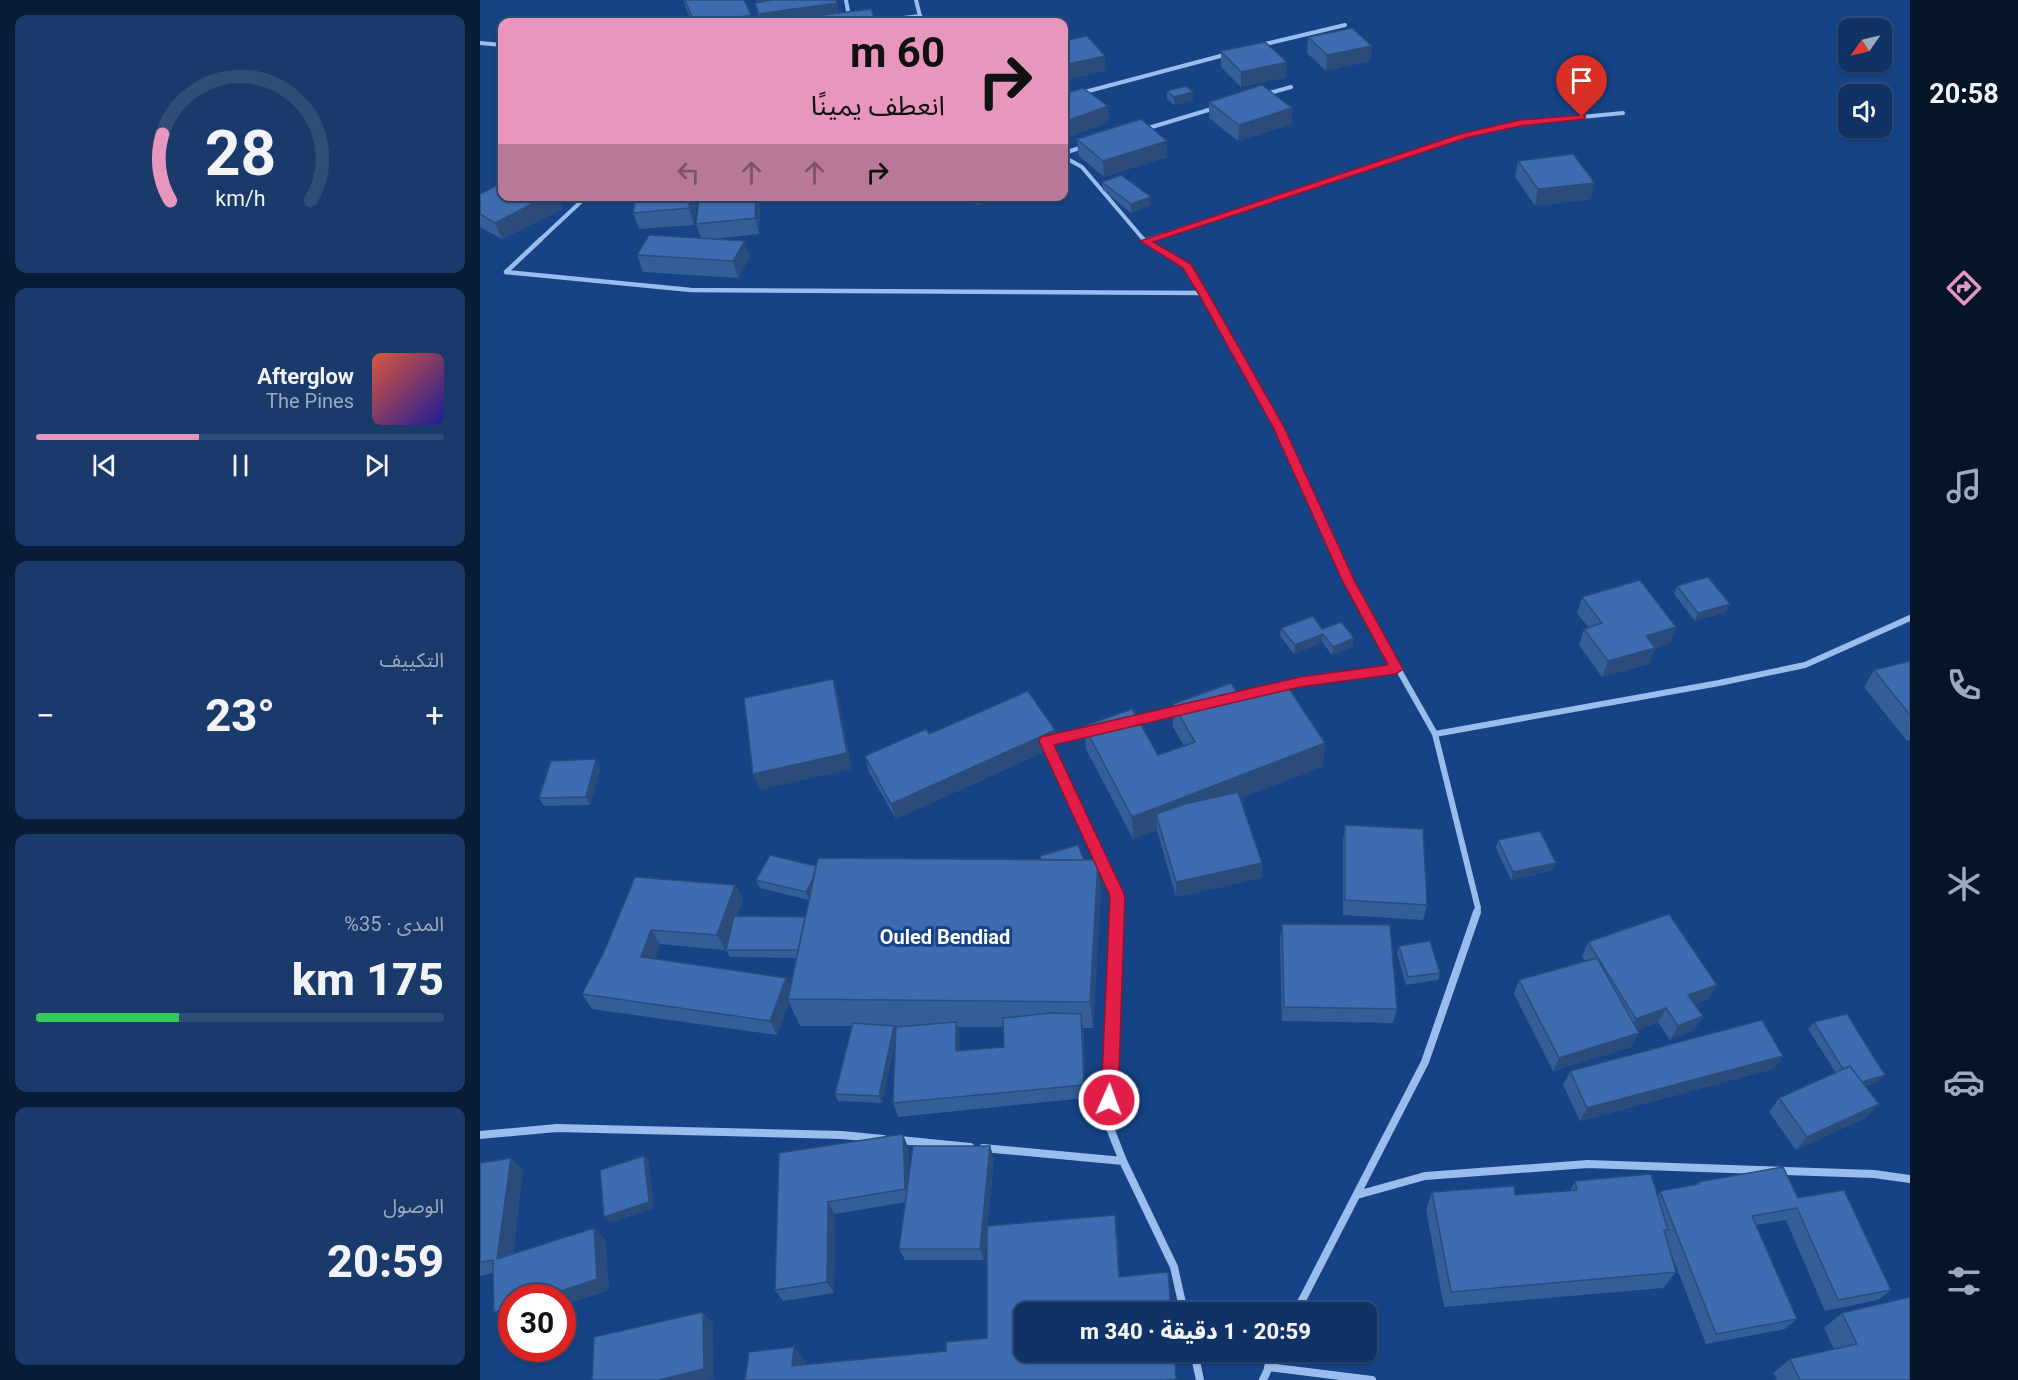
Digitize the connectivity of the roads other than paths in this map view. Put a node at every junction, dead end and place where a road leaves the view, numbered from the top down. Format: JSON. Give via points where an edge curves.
{"nodes":[{"id":1,"x":846,"y":0,"type":"edge"},
{"id":2,"x":916,"y":0,"type":"edge"},
{"id":3,"x":920,"y":16,"type":"joint"},
{"id":4,"x":849,"y":18,"type":"edge"},
{"id":5,"x":903,"y":18,"type":"edge"},
{"id":6,"x":1345,"y":24,"type":"dead end"},
{"id":7,"x":480,"y":43,"type":"edge"},
{"id":8,"x":498,"y":45,"type":"edge"},
{"id":9,"x":1260,"y":46,"type":"edge"},
{"id":10,"x":1238,"y":51,"type":"edge"},
{"id":11,"x":1291,"y":87,"type":"dead end"},
{"id":12,"x":1074,"y":96,"type":"edge"},
{"id":13,"x":1258,"y":96,"type":"edge"},
{"id":14,"x":1225,"y":105,"type":"edge"},
{"id":15,"x":1623,"y":113,"type":"dead end"},
{"id":16,"x":1138,"y":130,"type":"edge"},
{"id":17,"x":1095,"y":143,"type":"edge"},
{"id":18,"x":1068,"y":153,"type":"edge"},
{"id":19,"x":1068,"y":158,"type":"edge"},
{"id":20,"x":582,"y":201,"type":"edge"},
{"id":21,"x":1145,"y":241,"type":"junction"},
{"id":22,"x":1203,"y":293,"type":"junction"},
{"id":23,"x":1910,"y":618,"type":"edge"},
{"id":24,"x":1396,"y":669,"type":"junction"},
{"id":25,"x":1231,"y":698,"type":"edge"},
{"id":26,"x":1185,"y":709,"type":"edge"},
{"id":27,"x":1127,"y":722,"type":"edge"},
{"id":28,"x":1104,"y":728,"type":"edge"},
{"id":29,"x":1435,"y":734,"type":"junction"},
{"id":30,"x":480,"y":1135,"type":"edge"},
{"id":31,"x":1123,"y":1161,"type":"junction"},
{"id":32,"x":1910,"y":1179,"type":"edge"},
{"id":33,"x":1357,"y":1195,"type":"junction"},
{"id":34,"x":1182,"y":1302,"type":"edge"},
{"id":35,"x":1301,"y":1302,"type":"edge"},
{"id":36,"x":1196,"y":1362,"type":"edge"},
{"id":37,"x":1271,"y":1362,"type":"edge"},
{"id":38,"x":1268,"y":1367,"type":"junction"},
{"id":39,"x":1200,"y":1380,"type":"edge"},
{"id":40,"x":1263,"y":1380,"type":"edge"},
{"id":41,"x":1372,"y":1380,"type":"edge"}],
"edges":[{"from":1,"to":4,"type":"street"},
{"from":2,"to":3,"type":"street"},
{"from":3,"to":5,"type":"street"},
{"from":6,"to":9,"type":"street"},
{"from":7,"to":8,"type":"street"},
{"from":10,"to":12,"type":"street"},
{"from":11,"to":13,"type":"street"},
{"from":14,"to":16,"type":"street"},
{"from":15,"to":21,"type":"street","via":[[1520,123],[1464,136]]},
{"from":17,"to":18,"type":"street"},
{"from":19,"to":21,"type":"street","via":[[1082,167]]},
{"from":20,"to":22,"type":"street","via":[[506,272],[691,290]]},
{"from":21,"to":22,"type":"street","via":[[1187,266]]},
{"from":22,"to":24,"type":"street","via":[[1278,427],[1348,580]]},
{"from":23,"to":29,"type":"street","via":[[1805,665]]},
{"from":24,"to":25,"type":"street","via":[[1300,682]]},
{"from":24,"to":29,"type":"street"},
{"from":26,"to":27,"type":"street"},
{"from":28,"to":31,"type":"street","via":[[1046,741],[1117,896],[1108,1123]]},
{"from":29,"to":33,"type":"street","via":[[1478,908],[1425,1062]]},
{"from":30,"to":31,"type":"street","via":[[557,1128],[842,1135]]},
{"from":31,"to":34,"type":"street","via":[[1174,1267]]},
{"from":32,"to":33,"type":"street","via":[[1874,1174],[1588,1164],[1425,1176]]},
{"from":33,"to":35,"type":"street"},
{"from":36,"to":39,"type":"street"},
{"from":37,"to":38,"type":"street"},
{"from":38,"to":40,"type":"street"},
{"from":38,"to":41,"type":"street"}]}
